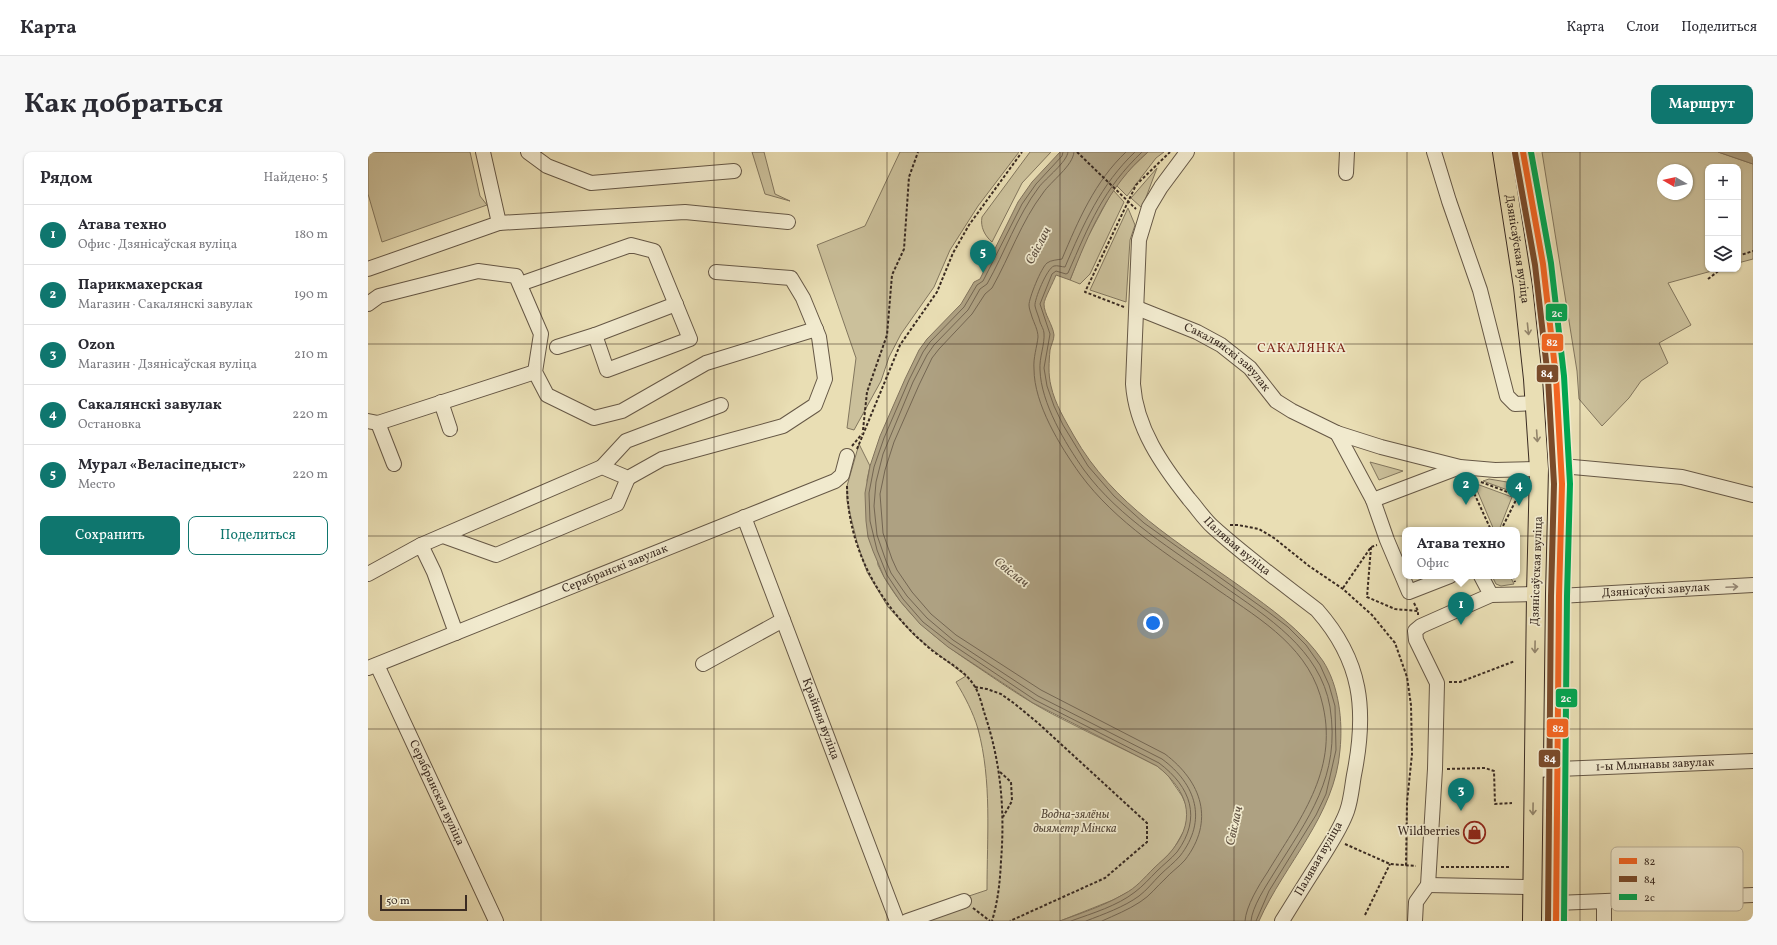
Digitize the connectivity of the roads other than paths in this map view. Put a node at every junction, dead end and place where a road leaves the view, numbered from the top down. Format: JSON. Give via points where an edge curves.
{"nodes":[{"id":1,"x":483,"y":152,"type":"edge"},
{"id":2,"x":528,"y":152,"type":"edge"},
{"id":3,"x":1187,"y":152,"type":"edge"},
{"id":4,"x":1347,"y":152,"type":"edge"},
{"id":5,"x":1434,"y":152,"type":"edge"},
{"id":6,"x":1502,"y":152,"type":"edge"},
{"id":7,"x":1523,"y":152,"type":"edge"},
{"id":8,"x":734,"y":170,"type":"dead end"},
{"id":9,"x":1346,"y":173,"type":"dead end"},
{"id":10,"x":788,"y":222,"type":"dead end"},
{"id":11,"x":500,"y":223,"type":"junction"},
{"id":12,"x":368,"y":269,"type":"edge"},
{"id":13,"x":716,"y":272,"type":"dead end"},
{"id":14,"x":520,"y":284,"type":"junction"},
{"id":15,"x":368,"y":304,"type":"edge"},
{"id":16,"x":676,"y":304,"type":"junction"},
{"id":17,"x":1137,"y":308,"type":"junction"},
{"id":18,"x":816,"y":329,"type":"junction"},
{"id":19,"x":595,"y":335,"type":"junction"},
{"id":20,"x":557,"y":347,"type":"dead end"},
{"id":21,"x":535,"y":372,"type":"junction"},
{"id":22,"x":441,"y":402,"type":"junction"},
{"id":23,"x":1534,"y":403,"type":"junction"},
{"id":24,"x":721,"y":406,"type":"dead end"},
{"id":25,"x":373,"y":422,"type":"edge"},
{"id":26,"x":450,"y":429,"type":"dead end"},
{"id":27,"x":1337,"y":433,"type":"junction"},
{"id":28,"x":851,"y":455,"type":"road end"},
{"id":29,"x":394,"y":464,"type":"dead end"},
{"id":30,"x":1460,"y":466,"type":"junction"},
{"id":31,"x":1562,"y":466,"type":"junction"},
{"id":32,"x":602,"y":467,"type":"junction"},
{"id":33,"x":1539,"y":469,"type":"junction"},
{"id":34,"x":628,"y":478,"type":"junction"},
{"id":35,"x":1753,"y":495,"type":"edge"},
{"id":36,"x":1373,"y":500,"type":"junction"},
{"id":37,"x":744,"y":517,"type":"junction"},
{"id":38,"x":443,"y":536,"type":"junction"},
{"id":39,"x":421,"y":545,"type":"junction"},
{"id":40,"x":368,"y":574,"type":"edge"},
{"id":41,"x":1402,"y":575,"type":"edge"},
{"id":42,"x":1404,"y":579,"type":"edge"},
{"id":43,"x":1442,"y":579,"type":"edge"},
{"id":44,"x":1483,"y":579,"type":"edge"},
{"id":45,"x":1753,"y":585,"type":"edge"},
{"id":46,"x":1536,"y":588,"type":"junction"},
{"id":47,"x":1491,"y":595,"type":"junction"},
{"id":48,"x":1559,"y":602,"type":"junction"},
{"id":49,"x":784,"y":620,"type":"junction"},
{"id":50,"x":456,"y":633,"type":"junction"},
{"id":51,"x":703,"y":664,"type":"dead end"},
{"id":52,"x":372,"y":666,"type":"edge"},
{"id":53,"x":1753,"y":761,"type":"edge"},
{"id":54,"x":1534,"y":770,"type":"junction"},
{"id":55,"x":1557,"y":770,"type":"junction"},
{"id":56,"x":1428,"y":885,"type":"junction"},
{"id":57,"x":1532,"y":887,"type":"junction"},
{"id":58,"x":1743,"y":895,"type":"edge"},
{"id":59,"x":1753,"y":895,"type":"edge"},
{"id":60,"x":964,"y":901,"type":"road end"},
{"id":61,"x":1604,"y":902,"type":"junction"},
{"id":62,"x":1611,"y":902,"type":"edge"},
{"id":63,"x":1556,"y":903,"type":"junction"},
{"id":64,"x":496,"y":921,"type":"edge"},
{"id":65,"x":897,"y":921,"type":"edge"},
{"id":66,"x":907,"y":921,"type":"edge"},
{"id":67,"x":1282,"y":921,"type":"edge"},
{"id":68,"x":1415,"y":921,"type":"edge"},
{"id":69,"x":1532,"y":921,"type":"edge"},
{"id":70,"x":1556,"y":921,"type":"edge"},
{"id":71,"x":1604,"y":921,"type":"edge"}],
"edges":[{"from":1,"to":11,"type":"street"},
{"from":2,"to":8,"type":"street","via":[[547,166],[591,183]]},
{"from":3,"to":17,"type":"street","name":"Палявая вуліца","via":[[1149,207],[1139,240]]},
{"from":4,"to":9,"type":"street"},
{"from":5,"to":23,"type":"street","via":[[1480,290],[1507,396],[1515,404]]},
{"from":6,"to":23,"type":"main road","name":"Дзянісаўская вуліца","one_way":true,"via":[[1524,287]]},
{"from":7,"to":31,"type":"main road","name":"Дзянісаўская вуліца","via":[[1543,264],[1556,377]]},
{"from":10,"to":11,"type":"street","via":[[685,212]]},
{"from":11,"to":12,"type":"street"},
{"from":13,"to":18,"type":"street","via":[[791,278]]},
{"from":14,"to":15,"type":"street","via":[[516,276],[478,271],[379,296]]},
{"from":14,"to":16,"type":"street","via":[[631,245],[654,251]]},
{"from":14,"to":21,"type":"street","via":[[541,334]]},
{"from":16,"to":19,"type":"street"},
{"from":16,"to":19,"type":"street","via":[[690,339],[607,370]]},
{"from":17,"to":27,"type":"street","name":"Сакалянскі завулак","via":[[1198,332],[1220,345],[1250,368],[1276,401]]},
{"from":17,"to":67,"type":"street","name":"Палявая вуліца","via":[[1134,398],[1150,443],[1174,480],[1211,526],[1317,610],[1332,626],[1358,685],[1361,719],[1358,755],[1347,810],[1334,838]]},
{"from":18,"to":21,"type":"street","via":[[706,363],[622,411],[594,418],[547,395]]},
{"from":18,"to":34,"type":"street","via":[[825,379],[815,405],[783,426],[662,459]]},
{"from":19,"to":20,"type":"street"},
{"from":21,"to":22,"type":"street"},
{"from":22,"to":25,"type":"street"},
{"from":22,"to":26,"type":"street"},
{"from":23,"to":33,"type":"main road","name":"Дзянісаўская вуліца","one_way":true},
{"from":24,"to":32,"type":"street","via":[[626,441]]},
{"from":25,"to":29,"type":"street"},
{"from":27,"to":30,"type":"street","name":"Сакалянскі завулак","via":[[1381,447]]},
{"from":27,"to":36,"type":"street"},
{"from":28,"to":37,"type":"street","name":"Серабранскі завулак","via":[[842,476]]},
{"from":30,"to":33,"type":"street","name":"Сакалянскі завулак","via":[[1495,470]]},
{"from":30,"to":36,"type":"street"},
{"from":31,"to":35,"type":"street","via":[[1682,477]]},
{"from":31,"to":48,"type":"main road","name":"Дзянісаўская вуліца"},
{"from":32,"to":34,"type":"street"},
{"from":32,"to":38,"type":"street"},
{"from":33,"to":46,"type":"main road","name":"Дзянісаўская вуліца"},
{"from":34,"to":38,"type":"street","via":[[617,504],[496,555]]},
{"from":36,"to":41,"type":"street"},
{"from":37,"to":49,"type":"street","name":"Крайняя вуліца"},
{"from":37,"to":50,"type":"street","name":"Серабранскі завулак"},
{"from":38,"to":39,"type":"street"},
{"from":39,"to":40,"type":"street"},
{"from":39,"to":50,"type":"street","via":[[434,572]]},
{"from":42,"to":43,"type":"street","via":[[1409,592]]},
{"from":44,"to":47,"type":"street"},
{"from":48,"to":45,"type":"street","name":"Дзянісаўскі завулак","one_way":true},
{"from":46,"to":47,"type":"street"},
{"from":46,"to":48,"type":"main road"},
{"from":46,"to":54,"type":"main road","name":"Дзянісаўская вуліца","one_way":true},
{"from":47,"to":56,"type":"street","via":[[1415,631],[1416,640],[1437,683]]},
{"from":48,"to":55,"type":"main road","name":"Дзянісаўская вуліца"},
{"from":49,"to":51,"type":"street"},
{"from":49,"to":65,"type":"street","name":"Крайняя вуліца"},
{"from":50,"to":52,"type":"street","name":"Серабранскі завулак"},
{"from":52,"to":64,"type":"street","name":"Серабранская вуліца"},
{"from":53,"to":55,"type":"street","name":"1-ы Млынавы завулак"},
{"from":54,"to":55,"type":"street","name":"1-ы Млынавы завулак"},
{"from":54,"to":57,"type":"main road","name":"Дзянісаўская вуліца","one_way":true},
{"from":55,"to":63,"type":"main road","name":"Дзянісаўская вуліца"},
{"from":56,"to":57,"type":"street"},
{"from":56,"to":68,"type":"street","via":[[1416,902]]},
{"from":57,"to":69,"type":"main road","name":"Дзянісаўская вуліца"},
{"from":58,"to":59,"type":"street"},
{"from":60,"to":66,"type":"street"},
{"from":61,"to":62,"type":"street"},
{"from":61,"to":63,"type":"street"},
{"from":61,"to":71,"type":"street"},
{"from":63,"to":70,"type":"main road","name":"Дзянісаўская вуліца"}]}
